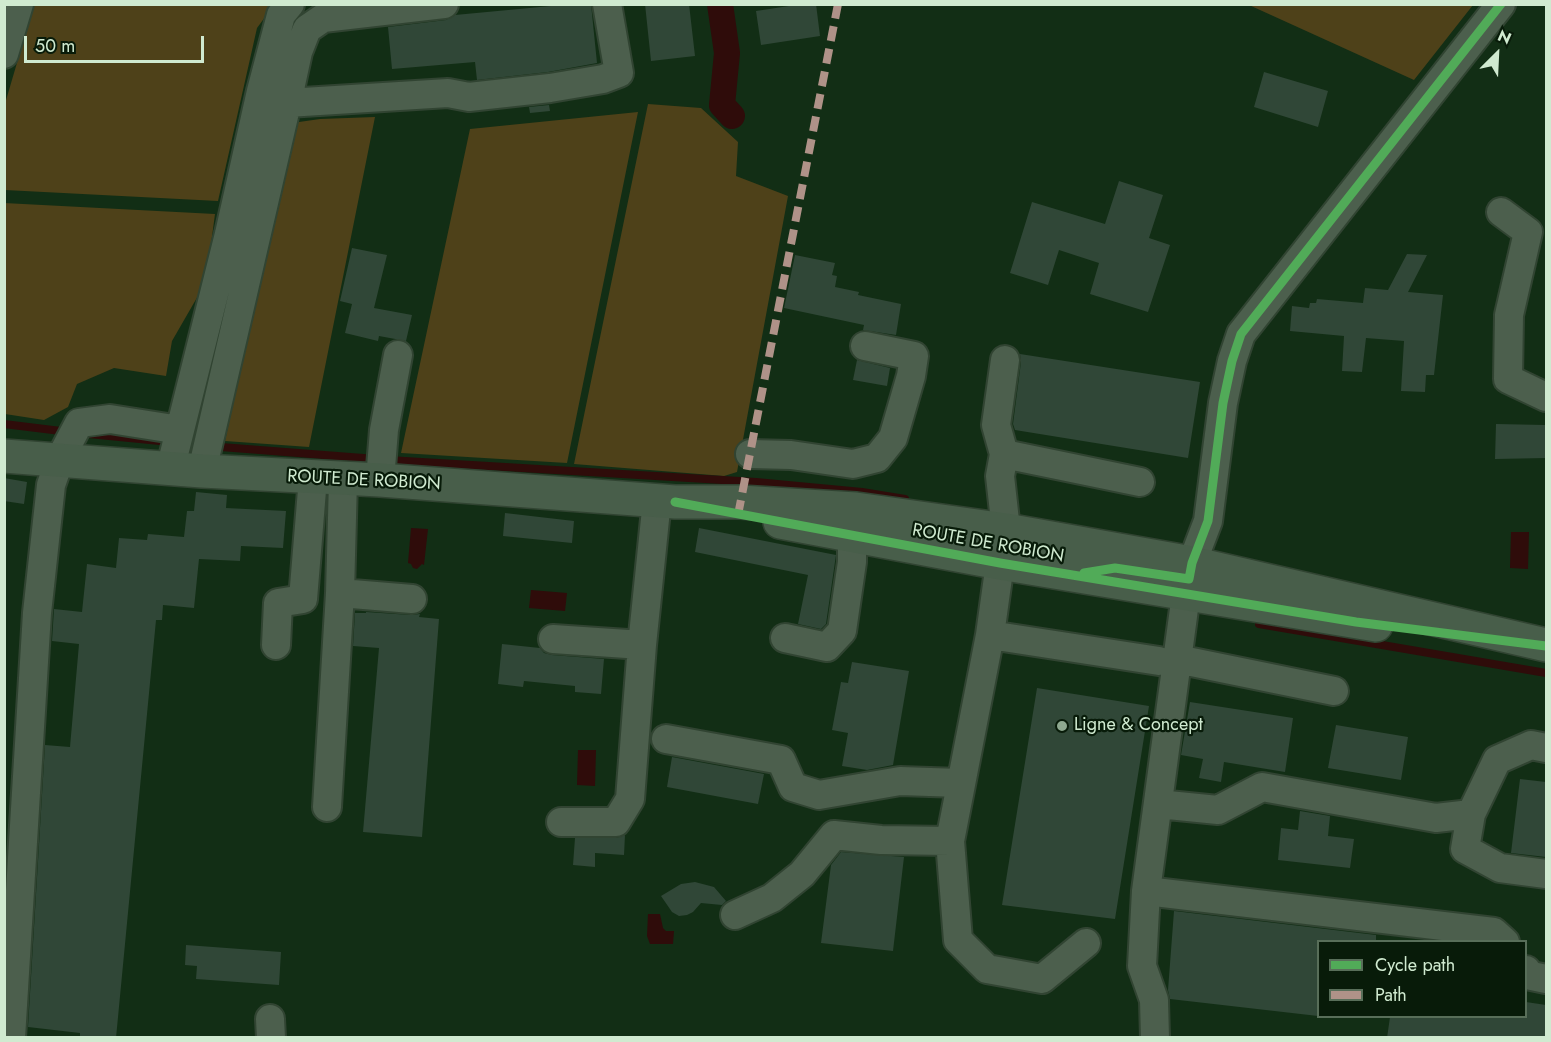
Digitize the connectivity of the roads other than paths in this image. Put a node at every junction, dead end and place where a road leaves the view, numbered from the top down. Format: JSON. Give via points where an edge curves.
{"nodes":[{"id":1,"x":19,"y":4,"type":"edge"},
{"id":2,"x":290,"y":4,"type":"edge"},
{"id":3,"x":444,"y":4,"type":"edge"},
{"id":4,"x":607,"y":4,"type":"edge"},
{"id":5,"x":1501,"y":4,"type":"edge"},
{"id":6,"x":4,"y":54,"type":"edge"},
{"id":7,"x":287,"y":103,"type":"junction"},
{"id":8,"x":1501,"y":212,"type":"dead end"},
{"id":9,"x":865,"y":346,"type":"dead end"},
{"id":10,"x":398,"y":355,"type":"dead end"},
{"id":11,"x":1005,"y":360,"type":"dead end"},
{"id":12,"x":1546,"y":397,"type":"edge"},
{"id":13,"x":180,"y":430,"type":"junction"},
{"id":14,"x":4,"y":450,"type":"edge"},
{"id":15,"x":750,"y":454,"type":"dead end"},
{"id":16,"x":1004,"y":454,"type":"junction"},
{"id":17,"x":4,"y":456,"type":"edge"},
{"id":18,"x":57,"y":459,"type":"junction"},
{"id":19,"x":187,"y":470,"type":"junction"},
{"id":20,"x":328,"y":479,"type":"junction"},
{"id":21,"x":380,"y":480,"type":"junction"},
{"id":22,"x":1140,"y":482,"type":"dead end"},
{"id":23,"x":666,"y":501,"type":"junction"},
{"id":24,"x":1006,"y":530,"type":"junction"},
{"id":25,"x":852,"y":536,"type":"junction"},
{"id":26,"x":1000,"y":563,"type":"junction"},
{"id":27,"x":1189,"y":579,"type":"junction"},
{"id":28,"x":340,"y":593,"type":"junction"},
{"id":29,"x":412,"y":599,"type":"dead end"},
{"id":30,"x":990,"y":635,"type":"junction"},
{"id":31,"x":785,"y":638,"type":"dead end"},
{"id":32,"x":554,"y":639,"type":"dead end"},
{"id":33,"x":276,"y":645,"type":"dead end"},
{"id":34,"x":642,"y":645,"type":"junction"},
{"id":35,"x":1546,"y":646,"type":"edge"},
{"id":36,"x":1168,"y":660,"type":"junction"},
{"id":37,"x":1334,"y":691,"type":"dead end"},
{"id":38,"x":666,"y":739,"type":"dead end"},
{"id":39,"x":1546,"y":748,"type":"edge"},
{"id":40,"x":960,"y":783,"type":"junction"},
{"id":41,"x":1158,"y":804,"type":"junction"},
{"id":42,"x":327,"y":807,"type":"dead end"},
{"id":43,"x":1471,"y":814,"type":"junction"},
{"id":44,"x":561,"y":822,"type":"dead end"},
{"id":45,"x":950,"y":841,"type":"junction"},
{"id":46,"x":1546,"y":874,"type":"edge"},
{"id":47,"x":1146,"y":891,"type":"junction"},
{"id":48,"x":735,"y":915,"type":"dead end"},
{"id":49,"x":1503,"y":940,"type":"edge"},
{"id":50,"x":1086,"y":943,"type":"dead end"},
{"id":51,"x":1527,"y":975,"type":"edge"},
{"id":52,"x":1546,"y":979,"type":"edge"},
{"id":53,"x":11,"y":1038,"type":"edge"},
{"id":54,"x":1155,"y":1038,"type":"edge"}],
"edges":[{"from":1,"to":6,"type":"street"},
{"from":2,"to":13,"type":"street","via":[[278,26]]},
{"from":3,"to":7,"type":"street","via":[[323,18],[307,29]]},
{"from":4,"to":7,"type":"street","via":[[619,73],[603,79],[469,97],[448,93]]},
{"from":5,"to":27,"type":"street","via":[[1241,334],[1223,403],[1208,521]]},
{"from":7,"to":19,"type":"street"},
{"from":8,"to":12,"type":"street","via":[[1528,232],[1509,315],[1508,379]]},
{"from":9,"to":15,"type":"street","via":[[914,356],[893,438],[877,458],[853,464]]},
{"from":10,"to":21,"type":"street","via":[[384,430]]},
{"from":11,"to":16,"type":"street","via":[[996,425]]},
{"from":13,"to":18,"type":"street","via":[[110,420],[79,423]]},
{"from":13,"to":19,"type":"street","via":[[174,454]]},
{"from":14,"to":18,"type":"main road","name":"ROUTE DE ROBION"},
{"from":16,"to":22,"type":"street"},
{"from":16,"to":24,"type":"street","via":[[1000,476]]},
{"from":17,"to":18,"type":"main road","name":"ROUTE DE ROBION"},
{"from":18,"to":19,"type":"main road","name":"ROUTE DE ROBION"},
{"from":18,"to":53,"type":"street","via":[[38,613]]},
{"from":19,"to":20,"type":"main road","name":"ROUTE DE ROBION"},
{"from":20,"to":21,"type":"main road","name":"ROUTE DE ROBION"},
{"from":20,"to":28,"type":"street"},
{"from":20,"to":33,"type":"street","via":[[303,599],[278,603]]},
{"from":21,"to":23,"type":"main road","name":"ROUTE DE ROBION"},
{"from":23,"to":24,"type":"main road","name":"ROUTE DE ROBION","via":[[856,509]]},
{"from":23,"to":25,"type":"main road","name":"ROUTE DE ROBION"},
{"from":23,"to":34,"type":"street"},
{"from":24,"to":26,"type":"street"},
{"from":24,"to":27,"type":"main road","name":"ROUTE DE ROBION"},
{"from":25,"to":26,"type":"main road","name":"ROUTE DE ROBION"},
{"from":25,"to":31,"type":"street","via":[[842,631],[827,648]]},
{"from":26,"to":27,"type":"main road","name":"ROUTE DE ROBION","via":[[1072,575]]},
{"from":26,"to":30,"type":"street"},
{"from":27,"to":35,"type":"main road","name":"ROUTE DE ROBION","via":[[1333,595]]},
{"from":27,"to":35,"type":"main road","name":"ROUTE DE ROBION","via":[[1356,622]]},
{"from":27,"to":36,"type":"street"},
{"from":28,"to":29,"type":"street"},
{"from":28,"to":42,"type":"street"},
{"from":30,"to":36,"type":"street"},
{"from":30,"to":40,"type":"street"},
{"from":32,"to":34,"type":"street"},
{"from":34,"to":44,"type":"street","via":[[630,799],[616,822]]},
{"from":36,"to":37,"type":"street"},
{"from":36,"to":41,"type":"street"},
{"from":38,"to":40,"type":"street","via":[[781,760],[793,787],[819,795],[900,781]]},
{"from":39,"to":43,"type":"street","via":[[1532,744],[1497,760]]},
{"from":40,"to":45,"type":"street"},
{"from":41,"to":43,"type":"street","via":[[1218,810],[1262,787],[1436,818]]},
{"from":41,"to":47,"type":"street"},
{"from":43,"to":46,"type":"street","via":[[1465,849],[1500,868]]},
{"from":45,"to":48,"type":"street","via":[[834,835],[802,874],[772,898]]},
{"from":45,"to":50,"type":"street","via":[[958,940],[987,969],[1042,979]]},
{"from":47,"to":49,"type":"street","via":[[1494,932]]},
{"from":47,"to":54,"type":"street","via":[[1142,966],[1154,999]]},
{"from":51,"to":52,"type":"street"}]}
